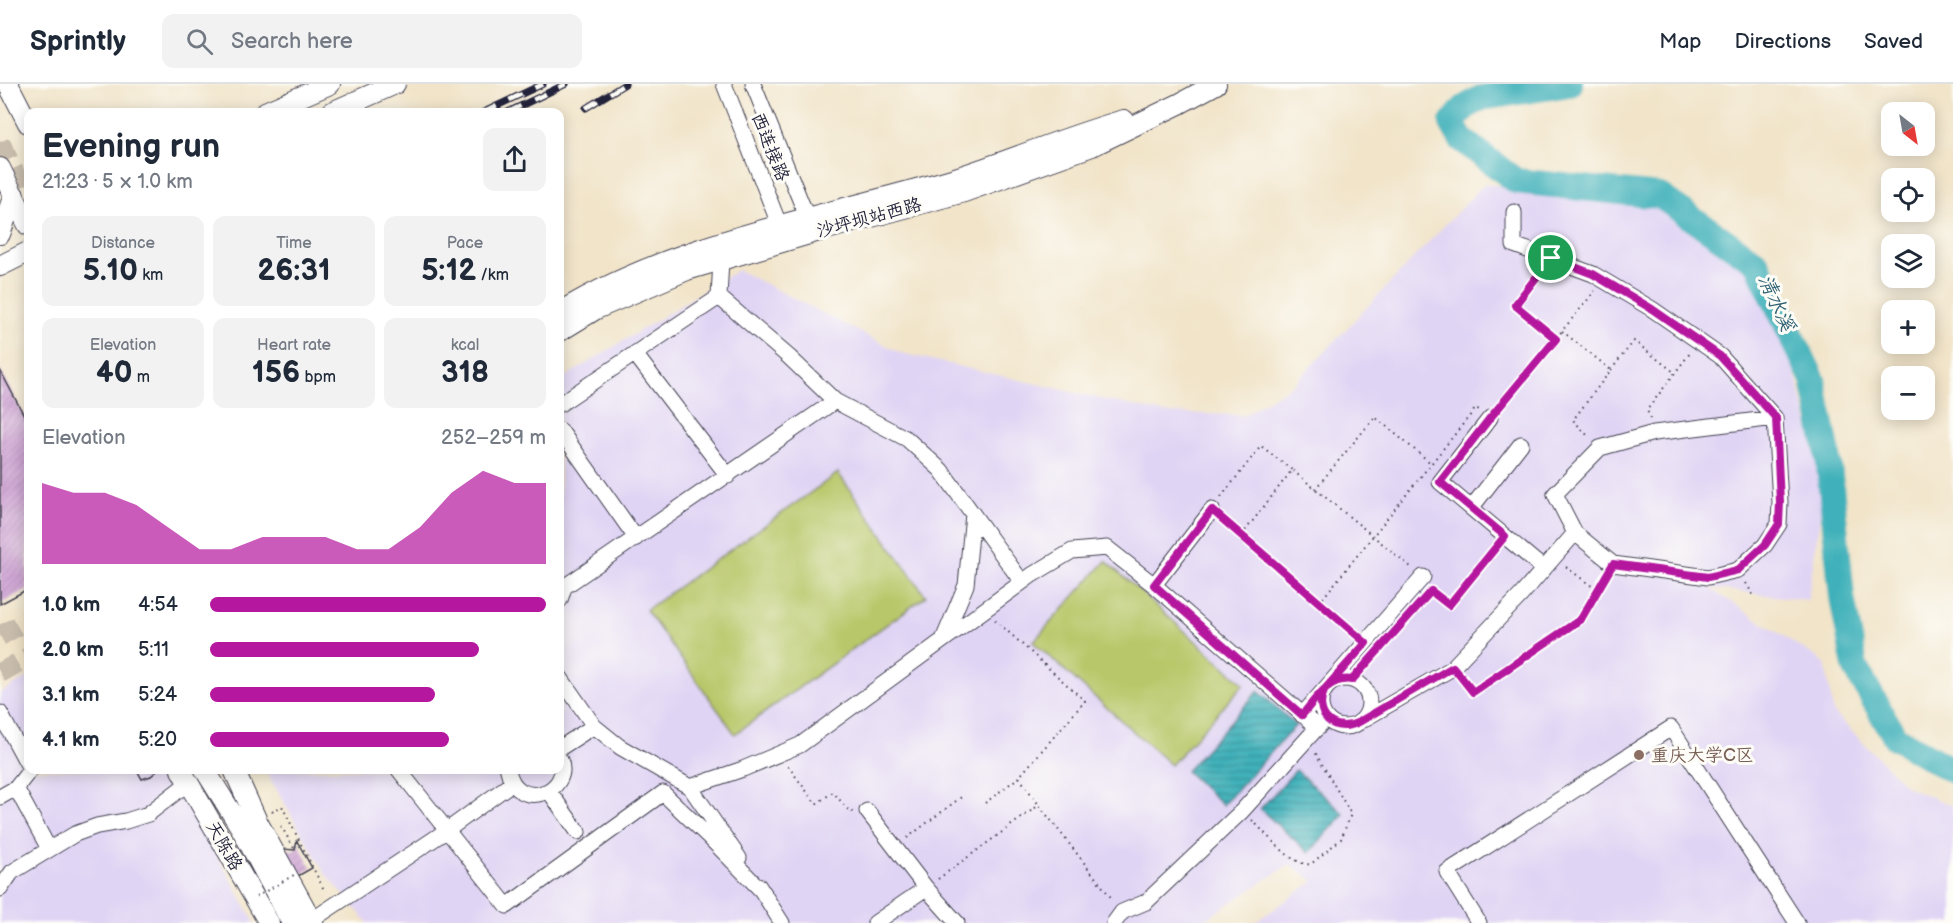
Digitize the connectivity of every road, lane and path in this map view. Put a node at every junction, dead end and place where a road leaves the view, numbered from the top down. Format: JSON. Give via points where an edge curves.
{"nodes":[{"id":1,"x":8,"y":84,"type":"edge"},
{"id":2,"x":330,"y":84,"type":"edge"},
{"id":3,"x":395,"y":84,"type":"edge"},
{"id":4,"x":724,"y":84,"type":"edge"},
{"id":5,"x":753,"y":84,"type":"edge"},
{"id":6,"x":1216,"y":84,"type":"edge"},
{"id":7,"x":1179,"y":104,"type":"junction"},
{"id":8,"x":274,"y":108,"type":"edge"},
{"id":9,"x":341,"y":108,"type":"edge"},
{"id":10,"x":24,"y":115,"type":"edge"},
{"id":11,"x":0,"y":168,"type":"edge"},
{"id":12,"x":14,"y":195,"type":"junction"},
{"id":13,"x":1514,"y":212,"type":"dead end"},
{"id":14,"x":24,"y":217,"type":"edge"},
{"id":15,"x":807,"y":217,"type":"junction"},
{"id":16,"x":779,"y":224,"type":"junction"},
{"id":17,"x":24,"y":228,"type":"edge"},
{"id":18,"x":0,"y":234,"type":"edge"},
{"id":19,"x":0,"y":241,"type":"edge"},
{"id":20,"x":24,"y":254,"type":"edge"},
{"id":21,"x":1551,"y":258,"type":"junction"},
{"id":22,"x":721,"y":260,"type":"junction"},
{"id":23,"x":0,"y":266,"type":"edge"},
{"id":24,"x":1604,"y":281,"type":"junction"},
{"id":25,"x":719,"y":297,"type":"junction"},
{"id":26,"x":564,"y":310,"type":"edge"},
{"id":27,"x":564,"y":329,"type":"edge"},
{"id":28,"x":1563,"y":331,"type":"junction"},
{"id":29,"x":1556,"y":339,"type":"junction"},
{"id":30,"x":1691,"y":352,"type":"dead end"},
{"id":31,"x":635,"y":354,"type":"junction"},
{"id":32,"x":1611,"y":370,"type":"junction"},
{"id":33,"x":1675,"y":372,"type":"junction"},
{"id":34,"x":564,"y":401,"type":"edge"},
{"id":35,"x":835,"y":401,"type":"junction"},
{"id":36,"x":1490,"y":418,"type":"joint"},
{"id":37,"x":1776,"y":418,"type":"junction"},
{"id":38,"x":1654,"y":433,"type":"junction"},
{"id":39,"x":564,"y":436,"type":"edge"},
{"id":40,"x":1521,"y":444,"type":"dead end"},
{"id":41,"x":1600,"y":448,"type":"junction"},
{"id":42,"x":1292,"y":470,"type":"junction"},
{"id":43,"x":728,"y":476,"type":"junction"},
{"id":44,"x":1315,"y":489,"type":"junction"},
{"id":45,"x":1472,"y":507,"type":"junction"},
{"id":46,"x":1212,"y":510,"type":"junction"},
{"id":47,"x":974,"y":514,"type":"junction"},
{"id":48,"x":1575,"y":533,"type":"junction"},
{"id":49,"x":1242,"y":535,"type":"junction"},
{"id":50,"x":1373,"y":536,"type":"junction"},
{"id":51,"x":1505,"y":536,"type":"junction"},
{"id":52,"x":636,"y":538,"type":"junction"},
{"id":53,"x":1549,"y":563,"type":"junction"},
{"id":54,"x":1613,"y":564,"type":"junction"},
{"id":55,"x":1738,"y":570,"type":"junction"},
{"id":56,"x":1423,"y":577,"type":"joint"},
{"id":57,"x":1022,"y":582,"type":"junction"},
{"id":58,"x":1154,"y":585,"type":"junction"},
{"id":59,"x":564,"y":587,"type":"edge"},
{"id":60,"x":1598,"y":590,"type":"junction"},
{"id":61,"x":1755,"y":598,"type":"dead end"},
{"id":62,"x":1423,"y":600,"type":"dead end"},
{"id":63,"x":1320,"y":603,"type":"junction"},
{"id":64,"x":984,"y":609,"type":"junction"},
{"id":65,"x":943,"y":640,"type":"junction"},
{"id":66,"x":1366,"y":643,"type":"junction"},
{"id":67,"x":1453,"y":667,"type":"junction"},
{"id":68,"x":564,"y":683,"type":"edge"},
{"id":69,"x":1325,"y":689,"type":"junction"},
{"id":70,"x":0,"y":713,"type":"edge"},
{"id":71,"x":1302,"y":715,"type":"junction"},
{"id":72,"x":1359,"y":722,"type":"junction"},
{"id":73,"x":594,"y":726,"type":"junction"},
{"id":74,"x":1317,"y":729,"type":"junction"},
{"id":75,"x":564,"y":745,"type":"edge"},
{"id":76,"x":779,"y":754,"type":"junction"},
{"id":77,"x":24,"y":758,"type":"edge"},
{"id":78,"x":27,"y":774,"type":"edge"},
{"id":79,"x":208,"y":774,"type":"edge"},
{"id":80,"x":236,"y":774,"type":"edge"},
{"id":81,"x":402,"y":774,"type":"edge"},
{"id":82,"x":560,"y":774,"type":"edge"},
{"id":83,"x":184,"y":776,"type":"edge"},
{"id":84,"x":510,"y":776,"type":"edge"},
{"id":85,"x":1019,"y":777,"type":"junction"},
{"id":86,"x":690,"y":787,"type":"junction"},
{"id":87,"x":16,"y":788,"type":"junction"},
{"id":88,"x":549,"y":791,"type":"junction"},
{"id":89,"x":964,"y":795,"type":"dead end"},
{"id":90,"x":0,"y":797,"type":"edge"},
{"id":91,"x":985,"y":803,"type":"dead end"},
{"id":92,"x":1039,"y":805,"type":"junction"},
{"id":93,"x":867,"y":811,"type":"joint"},
{"id":94,"x":1242,"y":811,"type":"junction"},
{"id":95,"x":272,"y":812,"type":"dead end"},
{"id":96,"x":446,"y":831,"type":"junction"},
{"id":97,"x":578,"y":832,"type":"dead end"},
{"id":98,"x":895,"y":847,"type":"junction"},
{"id":99,"x":49,"y":849,"type":"junction"},
{"id":100,"x":294,"y":875,"type":"dead end"},
{"id":101,"x":926,"y":888,"type":"junction"},
{"id":102,"x":0,"y":889,"type":"edge"},
{"id":103,"x":764,"y":893,"type":"junction"},
{"id":104,"x":256,"y":897,"type":"dead end"},
{"id":105,"x":332,"y":906,"type":"junction"},
{"id":106,"x":1118,"y":917,"type":"edge"},
{"id":107,"x":312,"y":921,"type":"edge"},
{"id":108,"x":269,"y":923,"type":"edge"},
{"id":109,"x":292,"y":923,"type":"edge"},
{"id":110,"x":782,"y":923,"type":"edge"},
{"id":111,"x":875,"y":923,"type":"edge"},
{"id":112,"x":957,"y":923,"type":"edge"},
{"id":113,"x":1479,"y":923,"type":"edge"},
{"id":114,"x":1797,"y":923,"type":"edge"}],
"edges":[{"from":1,"to":10,"type":"main road"},
{"from":2,"to":8,"type":"main road"},
{"from":3,"to":9,"type":"main road"},
{"from":4,"to":16,"type":"street","name":"西连接路"},
{"from":5,"to":15,"type":"street","name":"西连接路"},
{"from":6,"to":7,"type":"main road","name":"沙坪坝站西路"},
{"from":7,"to":15,"type":"main road","name":"沙坪坝站西路","via":[[1089,130],[956,177]]},
{"from":7,"to":22,"type":"main road","name":"沙坪坝站西路","via":[[1092,146],[964,192]]},
{"from":11,"to":12,"type":"main road"},
{"from":12,"to":14,"type":"main road"},
{"from":12,"to":18,"type":"main road"},
{"from":13,"to":21,"type":"street","via":[[1514,245]]},
{"from":15,"to":16,"type":"main road","name":"沙坪坝站西路"},
{"from":16,"to":26,"type":"main road","name":"沙坪坝站西路","via":[[621,279]]},
{"from":17,"to":19,"type":"main road"},
{"from":20,"to":23,"type":"main road"},
{"from":21,"to":24,"type":"street"},
{"from":21,"to":29,"type":"path","via":[[1515,305]]},
{"from":22,"to":25,"type":"street"},
{"from":22,"to":27,"type":"main road","name":"沙坪坝站西路","via":[[629,294]]},
{"from":24,"to":28,"type":"path"},
{"from":24,"to":37,"type":"street","via":[[1720,356]]},
{"from":25,"to":31,"type":"street"},
{"from":25,"to":35,"type":"street"},
{"from":28,"to":29,"type":"path"},
{"from":28,"to":32,"type":"path"},
{"from":29,"to":36,"type":"path"},
{"from":30,"to":33,"type":"path"},
{"from":31,"to":34,"type":"street"},
{"from":31,"to":43,"type":"street"},
{"from":32,"to":33,"type":"path","via":[[1634,341]]},
{"from":32,"to":41,"type":"path","via":[[1573,420]]},
{"from":33,"to":38,"type":"path","via":[[1647,410]]},
{"from":35,"to":43,"type":"street"},
{"from":35,"to":47,"type":"street","via":[[907,439],[941,470]]},
{"from":36,"to":45,"type":"street","via":[[1440,482]]},
{"from":37,"to":38,"type":"street"},
{"from":37,"to":55,"type":"street","via":[[1779,524],[1765,545]]},
{"from":38,"to":41,"type":"street"},
{"from":39,"to":52,"type":"street"},
{"from":40,"to":45,"type":"street"},
{"from":41,"to":48,"type":"street","via":[[1555,494]]},
{"from":42,"to":44,"type":"path"},
{"from":42,"to":46,"type":"path","via":[[1261,446]]},
{"from":42,"to":49,"type":"path"},
{"from":43,"to":52,"type":"street"},
{"from":44,"to":50,"type":"path"},
{"from":44,"to":50,"type":"path","via":[[1375,417],[1432,464]]},
{"from":45,"to":51,"type":"street"},
{"from":46,"to":49,"type":"path"},
{"from":46,"to":58,"type":"street"},
{"from":47,"to":57,"type":"street"},
{"from":47,"to":65,"type":"street","via":[[966,585]]},
{"from":48,"to":53,"type":"street"},
{"from":48,"to":54,"type":"street"},
{"from":49,"to":63,"type":"path"},
{"from":50,"to":56,"type":"path"},
{"from":50,"to":63,"type":"path"},
{"from":51,"to":53,"type":"street"},
{"from":51,"to":62,"type":"path","via":[[1449,605],[1431,591]]},
{"from":52,"to":59,"type":"street"},
{"from":53,"to":60,"type":"path"},
{"from":53,"to":67,"type":"street"},
{"from":54,"to":55,"type":"street","via":[[1708,577]]},
{"from":54,"to":60,"type":"path"},
{"from":55,"to":61,"type":"path"},
{"from":56,"to":66,"type":"street"},
{"from":57,"to":58,"type":"street","via":[[1072,551],[1107,548]]},
{"from":57,"to":64,"type":"street"},
{"from":58,"to":71,"type":"street"},
{"from":60,"to":67,"type":"path","via":[[1581,619],[1473,692]]},
{"from":63,"to":66,"type":"path"},
{"from":64,"to":65,"type":"street"},
{"from":64,"to":85,"type":"path","via":[[1085,701]]},
{"from":65,"to":76,"type":"street","via":[[800,745]]},
{"from":66,"to":69,"type":"street"},
{"from":67,"to":72,"type":"street"},
{"from":68,"to":73,"type":"street"},
{"from":69,"to":71,"type":"street"},
{"from":69,"to":72,"type":"street","via":[[1345,678],[1359,683],[1369,702]]},
{"from":69,"to":74,"type":"street"},
{"from":70,"to":77,"type":"street"},
{"from":71,"to":74,"type":"street"},
{"from":72,"to":74,"type":"street"},
{"from":73,"to":75,"type":"street"},
{"from":73,"to":86,"type":"street","via":[[620,747]]},
{"from":74,"to":94,"type":"street"},
{"from":74,"to":94,"type":"path","via":[[1351,814],[1341,839],[1305,865],[1295,861]]},
{"from":76,"to":86,"type":"street"},
{"from":76,"to":93,"type":"path","via":[[816,804],[833,792],[850,812]]},
{"from":78,"to":87,"type":"street"},
{"from":79,"to":109,"type":"main road"},
{"from":80,"to":107,"type":"main road"},
{"from":81,"to":96,"type":"street"},
{"from":82,"to":88,"type":"street"},
{"from":83,"to":99,"type":"street","via":[[148,814],[97,826]]},
{"from":83,"to":108,"type":"main road","name":"天陈路"},
{"from":84,"to":88,"type":"street","via":[[520,791],[529,795]]},
{"from":84,"to":96,"type":"street"},
{"from":85,"to":91,"type":"path"},
{"from":85,"to":92,"type":"path"},
{"from":86,"to":103,"type":"street"},
{"from":87,"to":90,"type":"street"},
{"from":87,"to":99,"type":"street"},
{"from":88,"to":97,"type":"street"},
{"from":89,"to":98,"type":"path"},
{"from":92,"to":101,"type":"path"},
{"from":92,"to":106,"type":"path"},
{"from":93,"to":98,"type":"street"},
{"from":94,"to":106,"type":"street","via":[[1146,902]]},
{"from":95,"to":105,"type":"path","via":[[282,806]]},
{"from":96,"to":103,"type":"street","via":[[507,906],[663,793]]},
{"from":96,"to":105,"type":"street"},
{"from":98,"to":101,"type":"street"},
{"from":99,"to":102,"type":"street","via":[[12,872]]},
{"from":100,"to":104,"type":"path","bridge":true},
{"from":101,"to":111,"type":"street"},
{"from":101,"to":112,"type":"street"},
{"from":103,"to":110,"type":"street"},
{"from":105,"to":107,"type":"street"},
{"from":113,"to":114,"type":"street","via":[[1447,872],[1671,728]]}]}
